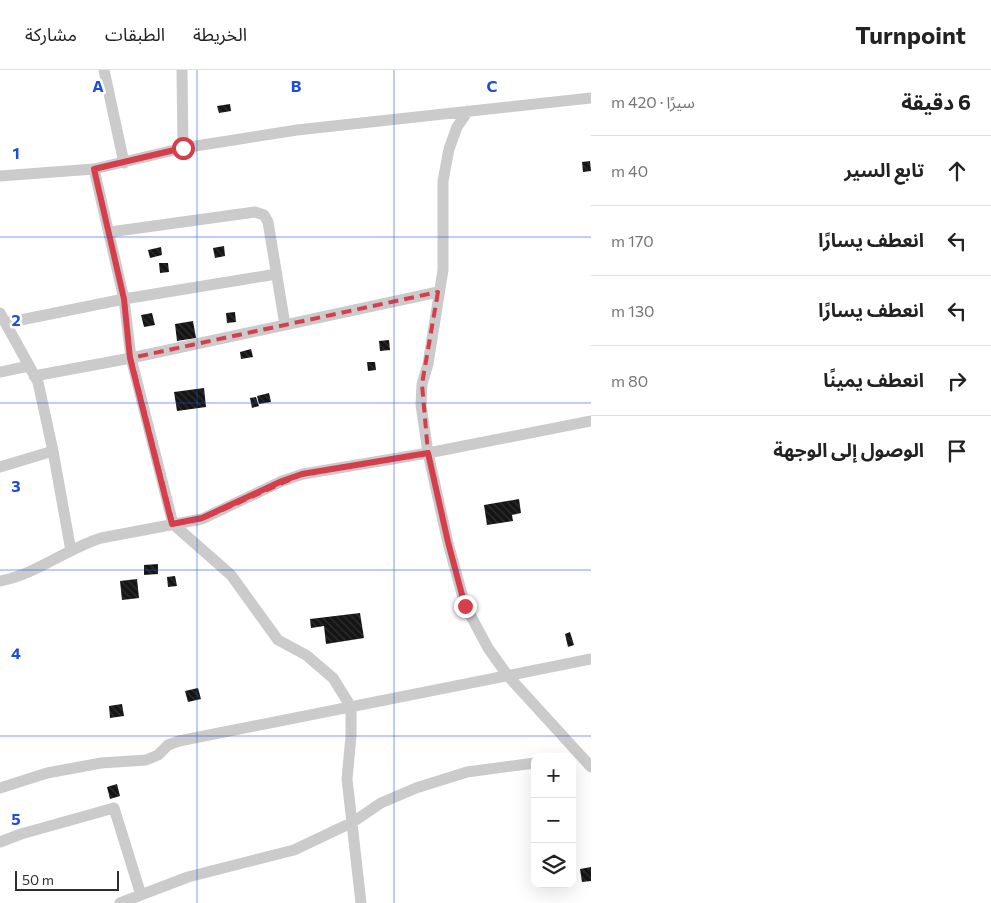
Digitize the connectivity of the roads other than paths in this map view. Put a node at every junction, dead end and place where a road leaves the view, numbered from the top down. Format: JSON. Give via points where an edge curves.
{"nodes":[{"id":1,"x":104,"y":70,"type":"edge"},
{"id":2,"x":182,"y":70,"type":"edge"},
{"id":3,"x":591,"y":98,"type":"edge"},
{"id":4,"x":468,"y":111,"type":"junction"},
{"id":5,"x":183,"y":148,"type":"junction"},
{"id":6,"x":124,"y":163,"type":"junction"},
{"id":7,"x":94,"y":169,"type":"junction"},
{"id":8,"x":0,"y":176,"type":"edge"},
{"id":9,"x":110,"y":232,"type":"junction"},
{"id":10,"x":277,"y":274,"type":"junction"},
{"id":11,"x":438,"y":292,"type":"junction"},
{"id":12,"x":124,"y":299,"type":"junction"},
{"id":13,"x":3,"y":318,"type":"edge"},
{"id":14,"x":285,"y":325,"type":"junction"},
{"id":15,"x":130,"y":358,"type":"junction"},
{"id":16,"x":32,"y":371,"type":"junction"},
{"id":17,"x":0,"y":372,"type":"edge"},
{"id":18,"x":591,"y":421,"type":"edge"},
{"id":19,"x":53,"y":451,"type":"junction"},
{"id":20,"x":428,"y":453,"type":"junction"},
{"id":21,"x":0,"y":467,"type":"edge"},
{"id":22,"x":172,"y":524,"type":"junction"},
{"id":23,"x":71,"y":551,"type":"junction"},
{"id":24,"x":0,"y":582,"type":"edge"},
{"id":25,"x":591,"y":660,"type":"edge"},
{"id":26,"x":508,"y":676,"type":"junction"},
{"id":27,"x":351,"y":707,"type":"junction"},
{"id":28,"x":572,"y":753,"type":"edge"},
{"id":29,"x":576,"y":757,"type":"edge"},
{"id":30,"x":531,"y":764,"type":"edge"},
{"id":31,"x":591,"y":766,"type":"edge"},
{"id":32,"x":0,"y":788,"type":"edge"},
{"id":33,"x":353,"y":822,"type":"junction"},
{"id":34,"x":0,"y":842,"type":"edge"},
{"id":35,"x":141,"y":895,"type":"junction"},
{"id":36,"x":359,"y":900,"type":"edge"},
{"id":37,"x":120,"y":903,"type":"edge"}],
"edges":[{"from":1,"to":6,"type":"street"},
{"from":2,"to":5,"type":"street"},
{"from":3,"to":4,"type":"street"},
{"from":4,"to":5,"type":"street","via":[[297,130]]},
{"from":4,"to":11,"type":"street","via":[[457,127],[449,149],[443,181],[443,270]]},
{"from":5,"to":6,"type":"street"},
{"from":6,"to":7,"type":"street"},
{"from":7,"to":8,"type":"street"},
{"from":7,"to":9,"type":"street"},
{"from":9,"to":10,"type":"street","via":[[255,212],[264,215],[268,222]]},
{"from":9,"to":12,"type":"street"},
{"from":10,"to":12,"type":"street"},
{"from":10,"to":14,"type":"street"},
{"from":11,"to":14,"type":"street"},
{"from":11,"to":20,"type":"street","via":[[422,384],[421,405]]},
{"from":12,"to":13,"type":"street"},
{"from":12,"to":15,"type":"street"},
{"from":13,"to":16,"type":"street"},
{"from":14,"to":15,"type":"street"},
{"from":15,"to":16,"type":"street"},
{"from":15,"to":22,"type":"street"},
{"from":16,"to":17,"type":"street"},
{"from":16,"to":19,"type":"street","via":[[38,382]]},
{"from":18,"to":20,"type":"street"},
{"from":19,"to":21,"type":"street"},
{"from":19,"to":23,"type":"street"},
{"from":20,"to":22,"type":"street","via":[[302,474],[202,518]]},
{"from":20,"to":26,"type":"street","via":[[465,606]]},
{"from":22,"to":23,"type":"street","via":[[101,538]]},
{"from":22,"to":27,"type":"street","via":[[231,575],[278,640],[306,655],[333,678]]},
{"from":23,"to":24,"type":"street","via":[[29,573]]},
{"from":25,"to":26,"type":"street"},
{"from":26,"to":27,"type":"street"},
{"from":26,"to":28,"type":"street"},
{"from":27,"to":32,"type":"street","via":[[180,741],[146,760],[101,763],[47,773]]},
{"from":27,"to":33,"type":"street","via":[[352,736],[347,779]]},
{"from":29,"to":31,"type":"street"},
{"from":30,"to":33,"type":"street","via":[[467,772],[416,788],[381,803]]},
{"from":33,"to":35,"type":"street","via":[[294,850],[188,876]]},
{"from":33,"to":36,"type":"street"},
{"from":34,"to":35,"type":"street","via":[[114,808]]},
{"from":35,"to":37,"type":"street"}]}
